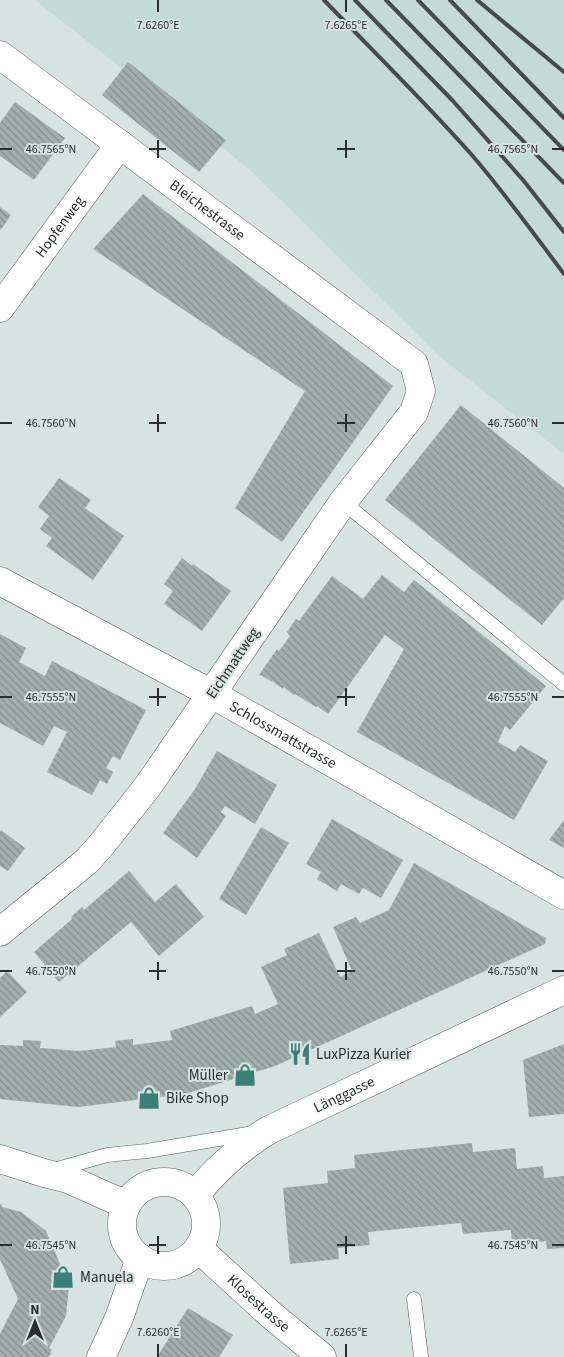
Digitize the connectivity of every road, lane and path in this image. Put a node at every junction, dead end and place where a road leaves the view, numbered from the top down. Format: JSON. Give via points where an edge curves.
{"nodes":[{"id":1,"x":0,"y":56,"type":"edge"},
{"id":2,"x":120,"y":144,"type":"junction"},
{"id":3,"x":0,"y":308,"type":"edge"},
{"id":4,"x":414,"y":364,"type":"joint"},
{"id":5,"x":342,"y":502,"type":"junction"},
{"id":6,"x":0,"y":581,"type":"edge"},
{"id":7,"x":564,"y":684,"type":"edge"},
{"id":8,"x":212,"y":694,"type":"junction"},
{"id":9,"x":564,"y":894,"type":"edge"},
{"id":10,"x":0,"y":932,"type":"edge"},
{"id":11,"x":564,"y":990,"type":"edge"},
{"id":12,"x":269,"y":1130,"type":"junction"},
{"id":13,"x":0,"y":1159,"type":"edge"},
{"id":14,"x":44,"y":1173,"type":"junction"},
{"id":15,"x":195,"y":1195,"type":"junction"},
{"id":16,"x":127,"y":1204,"type":"junction"},
{"id":17,"x":198,"y":1248,"type":"junction"},
{"id":18,"x":140,"y":1258,"type":"junction"},
{"id":19,"x":414,"y":1299,"type":"dead end"},
{"id":20,"x":101,"y":1357,"type":"edge"},
{"id":21,"x":322,"y":1357,"type":"edge"},
{"id":22,"x":421,"y":1357,"type":"edge"}],
"edges":[{"from":1,"to":2,"type":"street","name":"Bleichestrasse"},
{"from":2,"to":3,"type":"street","name":"Hopfenweg"},
{"from":2,"to":4,"type":"street","name":"Bleichestrasse"},
{"from":4,"to":5,"type":"street","name":"Eichmattweg","via":[[420,391],[414,412]]},
{"from":5,"to":7,"type":"lane"},
{"from":5,"to":8,"type":"street","name":"Eichmattweg"},
{"from":6,"to":8,"type":"street","name":"Schlossmattstrasse"},
{"from":8,"to":9,"type":"street","name":"Schlossmattstrasse"},
{"from":8,"to":10,"type":"street","name":"Eichmattweg","via":[[148,786],[102,844],[81,866]]},
{"from":11,"to":12,"type":"street","name":"Länggasse"},
{"from":12,"to":14,"type":"lane","via":[[107,1155]]},
{"from":12,"to":15,"type":"street","name":"Länggasse","via":[[236,1152]]},
{"from":13,"to":14,"type":"street"},
{"from":14,"to":16,"type":"street","via":[[68,1179]]},
{"from":15,"to":16,"type":"street","via":[[184,1186],[158,1182],[146,1186]]},
{"from":15,"to":17,"type":"street","via":[[206,1215],[204,1238]]},
{"from":16,"to":18,"type":"street","via":[[122,1228],[131,1250]]},
{"from":17,"to":18,"type":"street","via":[[191,1256],[171,1265],[149,1263]]},
{"from":17,"to":21,"type":"street","name":"Klosestrasse"},
{"from":18,"to":20,"type":"street"},
{"from":19,"to":22,"type":"lane"}]}
